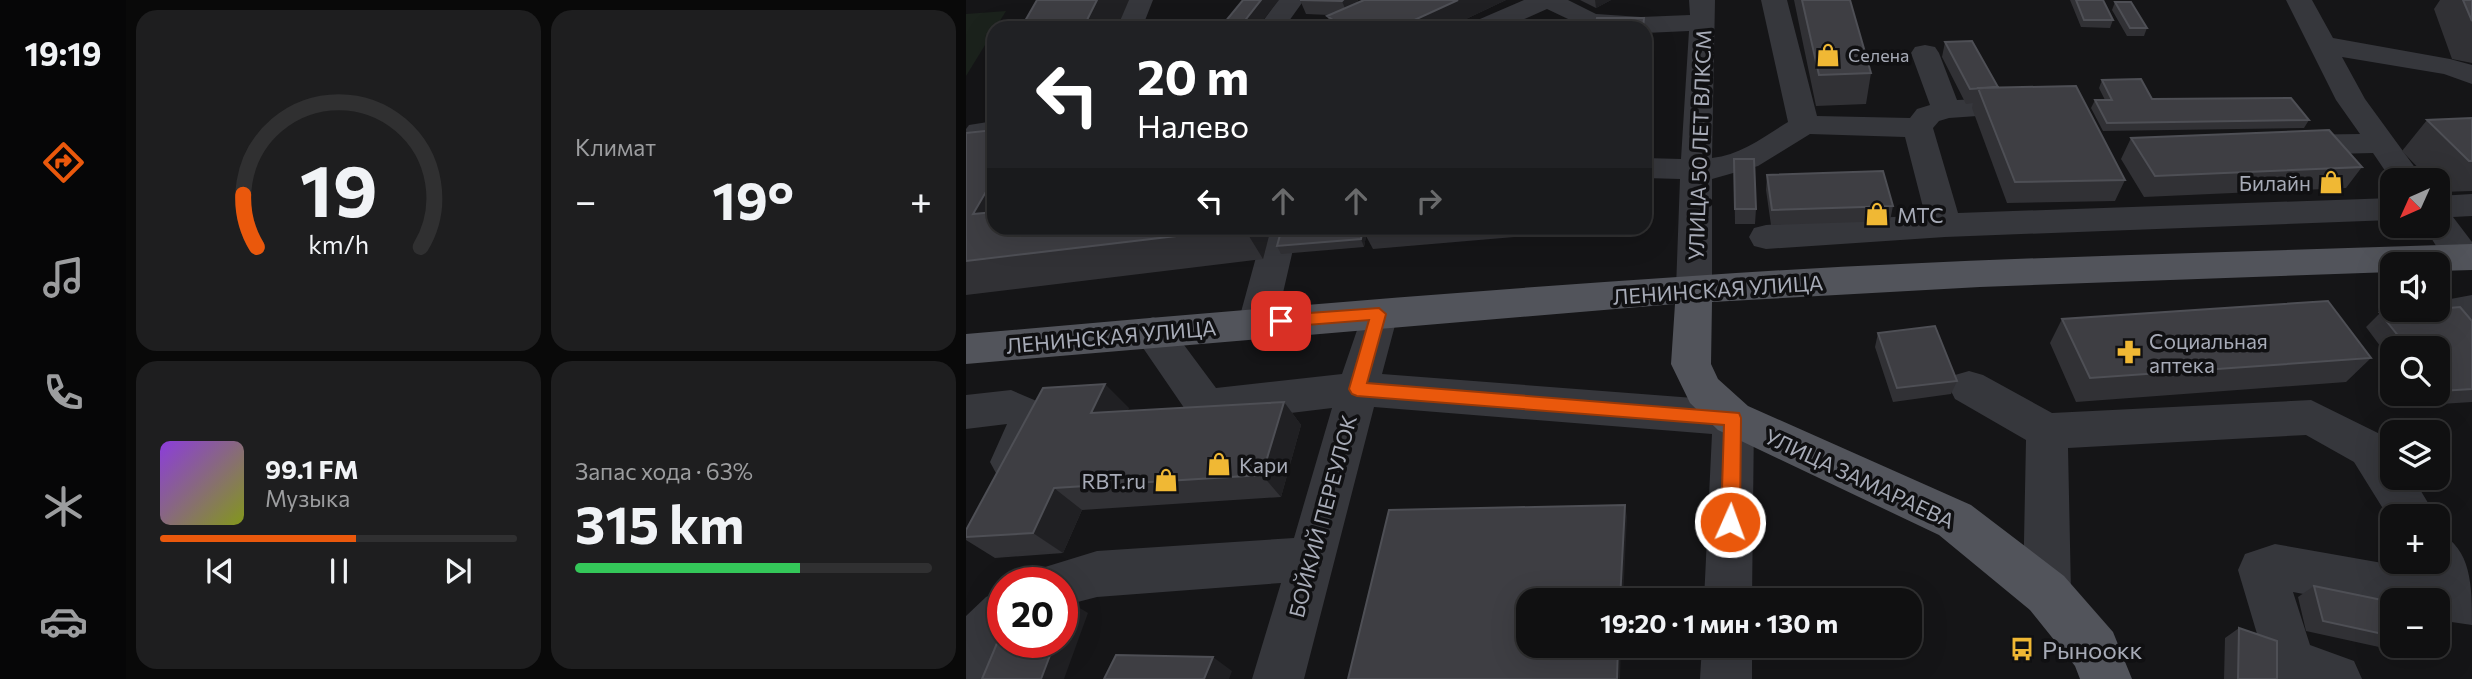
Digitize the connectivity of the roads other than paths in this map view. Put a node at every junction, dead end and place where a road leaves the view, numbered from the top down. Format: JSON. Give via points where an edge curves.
{"nodes":[{"id":1,"x":1140,"y":0,"type":"edge"},
{"id":2,"x":1291,"y":0,"type":"edge"},
{"id":3,"x":1547,"y":0,"type":"edge"},
{"id":4,"x":1774,"y":0,"type":"edge"},
{"id":5,"x":2299,"y":0,"type":"edge"},
{"id":6,"x":1702,"y":11,"type":"edge"},
{"id":7,"x":1132,"y":21,"type":"edge"},
{"id":8,"x":1276,"y":21,"type":"edge"},
{"id":9,"x":1498,"y":21,"type":"edge"},
{"id":10,"x":1591,"y":21,"type":"edge"},
{"id":11,"x":1652,"y":22,"type":"edge"},
{"id":12,"x":2323,"y":45,"type":"junction"},
{"id":13,"x":1925,"y":53,"type":"dead end"},
{"id":14,"x":2472,"y":75,"type":"edge"},
{"id":15,"x":2044,"y":105,"type":"edge"},
{"id":16,"x":1946,"y":109,"type":"junction"},
{"id":17,"x":1804,"y":125,"type":"junction"},
{"id":18,"x":1918,"y":128,"type":"junction"},
{"id":19,"x":2382,"y":143,"type":"junction"},
{"id":20,"x":2263,"y":146,"type":"edge"},
{"id":21,"x":1696,"y":168,"type":"junction"},
{"id":22,"x":2400,"y":168,"type":"edge"},
{"id":23,"x":1652,"y":169,"type":"edge"},
{"id":24,"x":2472,"y":205,"type":"edge"},
{"id":25,"x":2450,"y":206,"type":"edge"},
{"id":26,"x":2380,"y":209,"type":"edge"},
{"id":27,"x":1945,"y":225,"type":"junction"},
{"id":28,"x":1278,"y":235,"type":"edge"},
{"id":29,"x":2450,"y":235,"type":"edge"},
{"id":30,"x":1766,"y":237,"type":"dead end"},
{"id":31,"x":2468,"y":257,"type":"edge"},
{"id":32,"x":1694,"y":289,"type":"junction"},
{"id":33,"x":1379,"y":314,"type":"junction"},
{"id":34,"x":1257,"y":323,"type":"junction"},
{"id":35,"x":1153,"y":332,"type":"junction"},
{"id":36,"x":966,"y":349,"type":"edge"},
{"id":37,"x":1969,"y":387,"type":"dead end"},
{"id":38,"x":1357,"y":389,"type":"junction"},
{"id":39,"x":966,"y":412,"type":"edge"},
{"id":40,"x":1733,"y":418,"type":"junction"},
{"id":41,"x":2047,"y":431,"type":"junction"},
{"id":42,"x":999,"y":492,"type":"edge"},
{"id":43,"x":2405,"y":504,"type":"edge"},
{"id":44,"x":1309,"y":559,"type":"junction"},
{"id":45,"x":2450,"y":573,"type":"edge"},
{"id":46,"x":1078,"y":579,"type":"edge"},
{"id":47,"x":1728,"y":588,"type":"edge"},
{"id":48,"x":2047,"y":593,"type":"junction"},
{"id":49,"x":2471,"y":607,"type":"edge"},
{"id":50,"x":987,"y":627,"type":"edge"},
{"id":51,"x":1727,"y":658,"type":"edge"},
{"id":52,"x":966,"y":667,"type":"edge"},
{"id":53,"x":2306,"y":674,"type":"edge"},
{"id":54,"x":1278,"y":679,"type":"edge"},
{"id":55,"x":1726,"y":679,"type":"edge"},
{"id":56,"x":2106,"y":679,"type":"edge"}],
"edges":[{"from":1,"to":7,"type":"street"},
{"from":2,"to":8,"type":"street"},
{"from":3,"to":9,"type":"street"},
{"from":3,"to":10,"type":"street"},
{"from":4,"to":17,"type":"street"},
{"from":5,"to":12,"type":"street"},
{"from":6,"to":11,"type":"street"},
{"from":6,"to":21,"type":"street","name":"УЛИЦА 50 ЛЕТ ВЛКСМ"},
{"from":12,"to":14,"type":"street","via":[[2450,67]]},
{"from":12,"to":19,"type":"street","via":[[2351,100]]},
{"from":13,"to":16,"type":"street"},
{"from":15,"to":16,"type":"street"},
{"from":16,"to":18,"type":"street","via":[[1928,116]]},
{"from":17,"to":18,"type":"street"},
{"from":17,"to":21,"type":"street","via":[[1735,164]]},
{"from":18,"to":27,"type":"street"},
{"from":19,"to":20,"type":"street"},
{"from":19,"to":22,"type":"street"},
{"from":21,"to":23,"type":"street"},
{"from":21,"to":32,"type":"street","name":"УЛИЦА 50 ЛЕТ ВЛКСМ"},
{"from":24,"to":25,"type":"street"},
{"from":26,"to":27,"type":"street"},
{"from":27,"to":30,"type":"street"},
{"from":28,"to":34,"type":"street"},
{"from":29,"to":31,"type":"street"},
{"from":31,"to":32,"type":"main road","name":"ЛЕНИНСКАЯ УЛИЦА"},
{"from":32,"to":33,"type":"main road","name":"ЛЕНИНСКАЯ УЛИЦА"},
{"from":32,"to":40,"type":"main road","name":"УЛИЦА ЗАМАРАЕВА","via":[[1691,364],[1704,391]]},
{"from":33,"to":34,"type":"main road","name":"ЛЕНИНСКАЯ УЛИЦА"},
{"from":33,"to":38,"type":"street","name":"БОЙКИЙ ПЕРЕУЛОК"},
{"from":34,"to":35,"type":"main road","name":"ЛЕНИНСКАЯ УЛИЦА"},
{"from":35,"to":36,"type":"main road","name":"ЛЕНИНСКАЯ УЛИЦА"},
{"from":35,"to":38,"type":"street","via":[[1206,406]]},
{"from":37,"to":41,"type":"street"},
{"from":38,"to":40,"type":"street"},
{"from":38,"to":44,"type":"street","name":"БОЙКИЙ ПЕРЕУЛОК"},
{"from":39,"to":42,"type":"street","via":[[1011,407],[1031,417]]},
{"from":40,"to":47,"type":"street"},
{"from":40,"to":48,"type":"main road","name":"УЛИЦА ЗАМАРАЕВА","via":[[1955,520]]},
{"from":41,"to":43,"type":"street","via":[[2311,417],[2370,449]]},
{"from":41,"to":48,"type":"street"},
{"from":44,"to":46,"type":"street"},
{"from":44,"to":54,"type":"street","name":"БОЙКИЙ ПЕРЕУЛОК"},
{"from":45,"to":49,"type":"street"},
{"from":48,"to":56,"type":"main road","name":"УЛИЦА ЗАМАРАЕВА","via":[[2095,650]]},
{"from":49,"to":53,"type":"street","via":[[2274,566],[2262,570]]},
{"from":50,"to":52,"type":"street"},
{"from":51,"to":55,"type":"street"}]}
